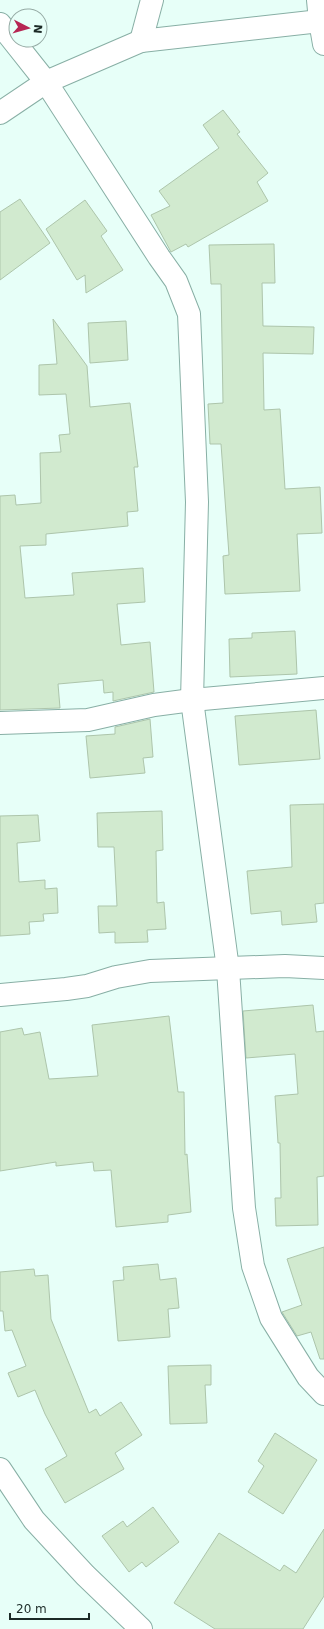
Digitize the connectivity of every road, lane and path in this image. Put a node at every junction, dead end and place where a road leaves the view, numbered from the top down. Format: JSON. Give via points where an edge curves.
{"nodes":[{"id":1,"x":152,"y":0,"type":"edge"},
{"id":2,"x":321,"y":13,"type":"edge"},
{"id":3,"x":0,"y":24,"type":"edge"},
{"id":4,"x":141,"y":41,"type":"junction"},
{"id":5,"x":324,"y":44,"type":"edge"},
{"id":6,"x":46,"y":82,"type":"junction"},
{"id":7,"x":0,"y":113,"type":"edge"},
{"id":8,"x":324,"y":688,"type":"edge"},
{"id":9,"x":192,"y":700,"type":"junction"},
{"id":10,"x":0,"y":723,"type":"edge"},
{"id":11,"x":324,"y":968,"type":"edge"},
{"id":12,"x":228,"y":969,"type":"junction"},
{"id":13,"x":0,"y":995,"type":"edge"},
{"id":14,"x":324,"y":1394,"type":"edge"},
{"id":15,"x":0,"y":1470,"type":"edge"},
{"id":16,"x":141,"y":1629,"type":"edge"}],
"edges":[{"from":1,"to":4,"type":"street"},
{"from":2,"to":4,"type":"street"},
{"from":2,"to":5,"type":"street"},
{"from":3,"to":6,"type":"street"},
{"from":4,"to":6,"type":"street"},
{"from":6,"to":7,"type":"street"},
{"from":6,"to":9,"type":"street","via":[[176,281],[189,314],[197,502]]},
{"from":8,"to":9,"type":"street"},
{"from":9,"to":10,"type":"street","via":[[154,705],[88,720]]},
{"from":9,"to":12,"type":"street"},
{"from":11,"to":12,"type":"street","via":[[285,966]]},
{"from":12,"to":13,"type":"street","via":[[150,971],[116,977],[87,986]]},
{"from":12,"to":14,"type":"street","via":[[244,1208],[253,1266],[271,1318],[308,1377]]},
{"from":15,"to":16,"type":"street","via":[[34,1520],[85,1575]]}]}
